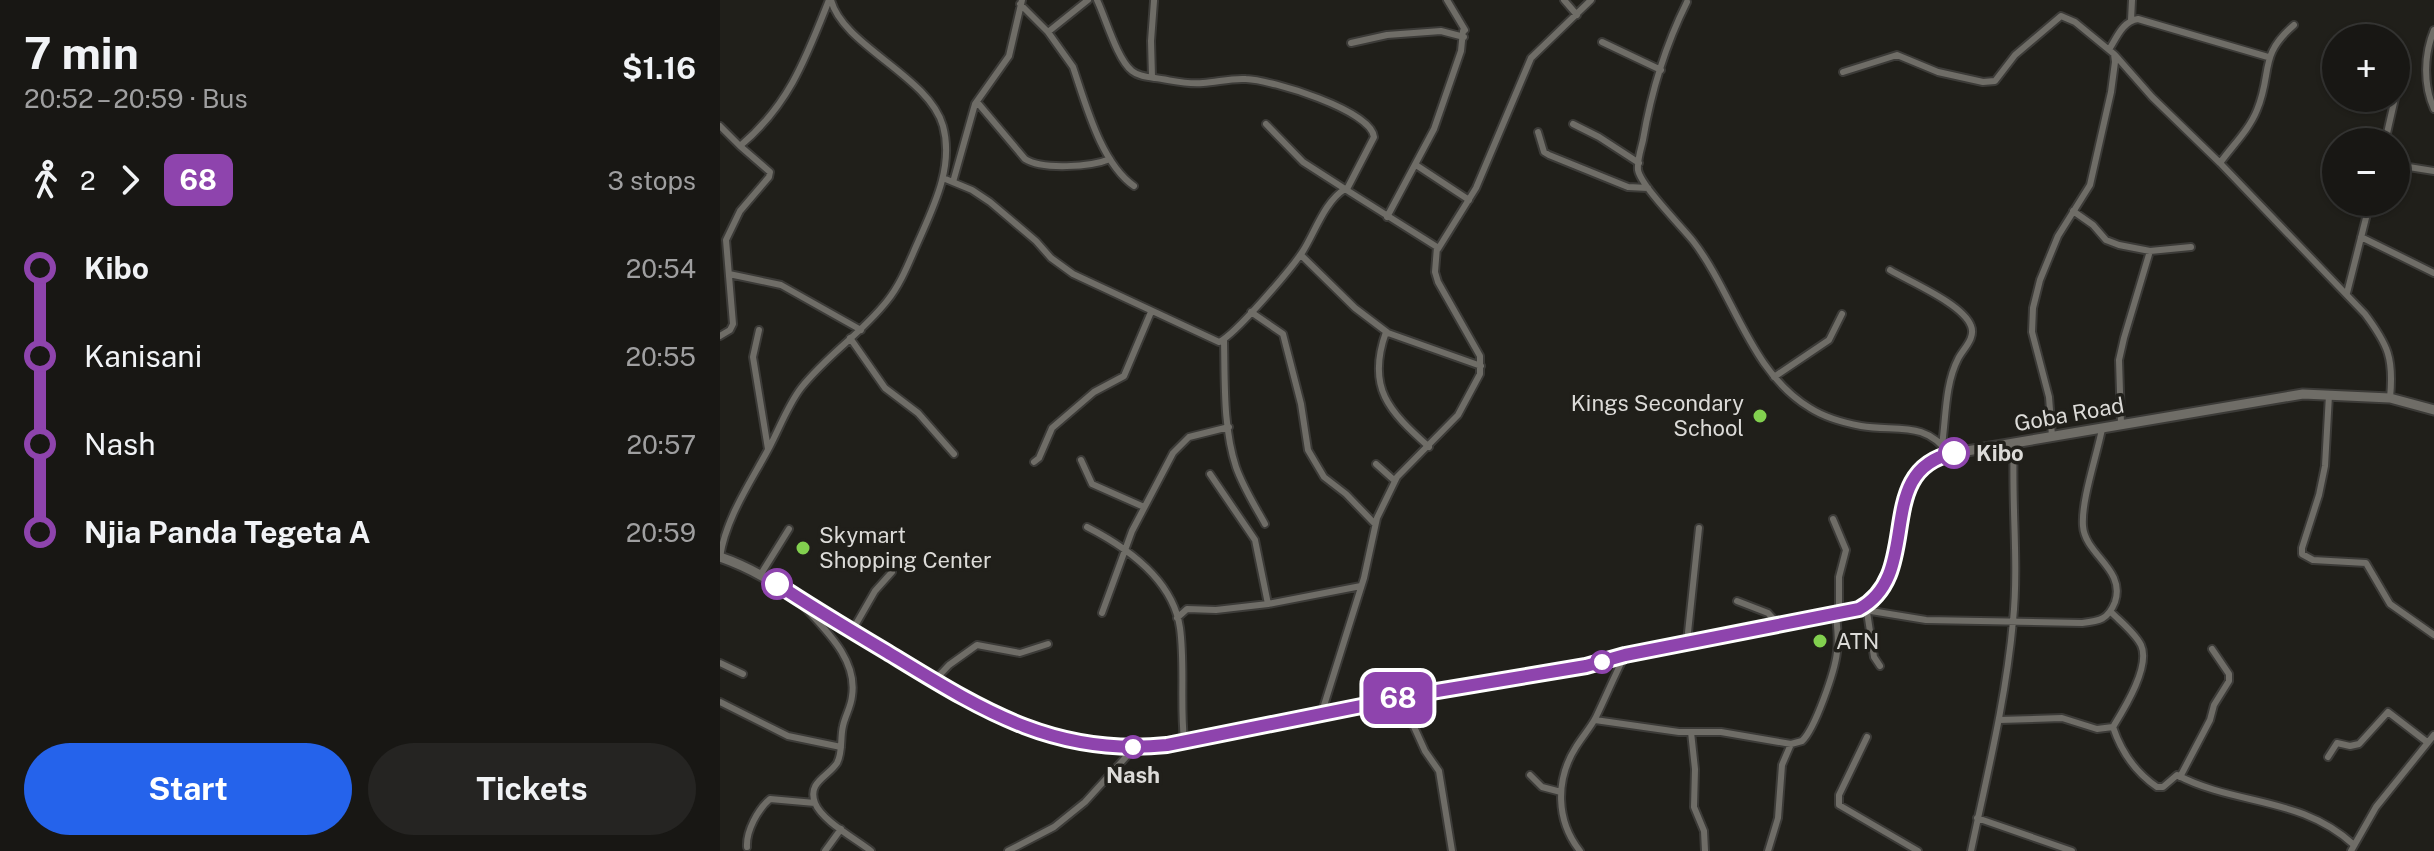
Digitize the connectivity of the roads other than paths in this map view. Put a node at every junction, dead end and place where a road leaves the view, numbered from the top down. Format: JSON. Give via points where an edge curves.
{"nodes":[{"id":1,"x":830,"y":0,"type":"edge"},
{"id":2,"x":1088,"y":0,"type":"edge"},
{"id":3,"x":1097,"y":0,"type":"edge"},
{"id":4,"x":1447,"y":0,"type":"edge"},
{"id":5,"x":1564,"y":0,"type":"edge"},
{"id":6,"x":1591,"y":0,"type":"edge"},
{"id":7,"x":2132,"y":0,"type":"edge"},
{"id":8,"x":1154,"y":1,"type":"edge"},
{"id":9,"x":1021,"y":2,"type":"edge"},
{"id":10,"x":1687,"y":2,"type":"edge"},
{"id":11,"x":1577,"y":15,"type":"junction"},
{"id":12,"x":2131,"y":20,"type":"junction"},
{"id":13,"x":2294,"y":25,"type":"dead end"},
{"id":14,"x":2434,"y":30,"type":"edge"},
{"id":15,"x":1048,"y":32,"type":"junction"},
{"id":16,"x":1464,"y":37,"type":"junction"},
{"id":17,"x":1602,"y":42,"type":"dead end"},
{"id":18,"x":1351,"y":43,"type":"dead end"},
{"id":19,"x":2112,"y":51,"type":"junction"},
{"id":20,"x":2268,"y":57,"type":"junction"},
{"id":21,"x":1661,"y":70,"type":"junction"},
{"id":22,"x":1843,"y":72,"type":"dead end"},
{"id":23,"x":1152,"y":77,"type":"junction"},
{"id":24,"x":977,"y":102,"type":"junction"},
{"id":25,"x":2434,"y":109,"type":"edge"},
{"id":26,"x":1266,"y":124,"type":"dead end"},
{"id":27,"x":1573,"y":124,"type":"dead end"},
{"id":28,"x":720,"y":126,"type":"edge"},
{"id":29,"x":1538,"y":132,"type":"dead end"},
{"id":30,"x":740,"y":146,"type":"junction"},
{"id":31,"x":1110,"y":159,"type":"junction"},
{"id":32,"x":1639,"y":163,"type":"junction"},
{"id":33,"x":2220,"y":163,"type":"junction"},
{"id":34,"x":1416,"y":165,"type":"junction"},
{"id":35,"x":2410,"y":167,"type":"edge"},
{"id":36,"x":2434,"y":171,"type":"edge"},
{"id":37,"x":943,"y":178,"type":"junction"},
{"id":38,"x":953,"y":182,"type":"junction"},
{"id":39,"x":1134,"y":186,"type":"dead end"},
{"id":40,"x":1648,"y":188,"type":"junction"},
{"id":41,"x":1346,"y":189,"type":"junction"},
{"id":42,"x":1469,"y":200,"type":"junction"},
{"id":43,"x":2073,"y":211,"type":"junction"},
{"id":44,"x":2366,"y":216,"type":"edge"},
{"id":45,"x":1387,"y":217,"type":"junction"},
{"id":46,"x":2361,"y":237,"type":"junction"},
{"id":47,"x":2191,"y":247,"type":"dead end"},
{"id":48,"x":1438,"y":249,"type":"junction"},
{"id":49,"x":2150,"y":251,"type":"junction"},
{"id":50,"x":1301,"y":255,"type":"junction"},
{"id":51,"x":1890,"y":270,"type":"dead end"},
{"id":52,"x":2434,"y":273,"type":"edge"},
{"id":53,"x":729,"y":274,"type":"junction"},
{"id":54,"x":720,"y":290,"type":"edge"},
{"id":55,"x":2347,"y":293,"type":"junction"},
{"id":56,"x":730,"y":296,"type":"junction"},
{"id":57,"x":1151,"y":312,"type":"junction"},
{"id":58,"x":1251,"y":312,"type":"junction"},
{"id":59,"x":1842,"y":314,"type":"dead end"},
{"id":60,"x":759,"y":330,"type":"dead end"},
{"id":61,"x":861,"y":330,"type":"junction"},
{"id":62,"x":1386,"y":332,"type":"junction"},
{"id":63,"x":720,"y":336,"type":"edge"},
{"id":64,"x":850,"y":338,"type":"junction"},
{"id":65,"x":1224,"y":340,"type":"junction"},
{"id":66,"x":1481,"y":366,"type":"junction"},
{"id":67,"x":1774,"y":377,"type":"junction"},
{"id":68,"x":2329,"y":395,"type":"junction"},
{"id":69,"x":2390,"y":398,"type":"junction"},
{"id":70,"x":2434,"y":410,"type":"edge"},
{"id":71,"x":2121,"y":424,"type":"junction"},
{"id":72,"x":1229,"y":427,"type":"junction"},
{"id":73,"x":2102,"y":429,"type":"junction"},
{"id":74,"x":2052,"y":436,"type":"junction"},
{"id":75,"x":2014,"y":442,"type":"junction"},
{"id":76,"x":1942,"y":445,"type":"junction"},
{"id":77,"x":1429,"y":447,"type":"junction"},
{"id":78,"x":768,"y":449,"type":"junction"},
{"id":79,"x":954,"y":454,"type":"dead end"},
{"id":80,"x":1949,"y":454,"type":"junction"},
{"id":81,"x":1081,"y":460,"type":"dead end"},
{"id":82,"x":1034,"y":462,"type":"dead end"},
{"id":83,"x":1376,"y":464,"type":"dead end"},
{"id":84,"x":1210,"y":474,"type":"dead end"},
{"id":85,"x":1395,"y":481,"type":"junction"},
{"id":86,"x":1144,"y":507,"type":"junction"},
{"id":87,"x":1833,"y":519,"type":"dead end"},
{"id":88,"x":1265,"y":524,"type":"dead end"},
{"id":89,"x":1375,"y":524,"type":"junction"},
{"id":90,"x":1087,"y":527,"type":"dead end"},
{"id":91,"x":1699,"y":528,"type":"dead end"},
{"id":92,"x":789,"y":529,"type":"dead end"},
{"id":93,"x":1125,"y":549,"type":"junction"},
{"id":94,"x":720,"y":557,"type":"edge"},
{"id":95,"x":892,"y":572,"type":"dead end"},
{"id":96,"x":761,"y":574,"type":"junction"},
{"id":97,"x":1361,"y":586,"type":"junction"},
{"id":98,"x":792,"y":595,"type":"junction"},
{"id":99,"x":1737,"y":601,"type":"dead end"},
{"id":100,"x":1268,"y":604,"type":"junction"},
{"id":101,"x":1863,"y":611,"type":"junction"},
{"id":102,"x":2111,"y":612,"type":"junction"},
{"id":103,"x":1102,"y":613,"type":"dead end"},
{"id":104,"x":1838,"y":613,"type":"junction"},
{"id":105,"x":1177,"y":618,"type":"junction"},
{"id":106,"x":2013,"y":622,"type":"junction"},
{"id":107,"x":1778,"y":624,"type":"junction"},
{"id":108,"x":852,"y":631,"type":"junction"},
{"id":109,"x":2434,"y":635,"type":"edge"},
{"id":110,"x":1687,"y":642,"type":"junction"},
{"id":111,"x":1048,"y":644,"type":"dead end"},
{"id":112,"x":2212,"y":649,"type":"dead end"},
{"id":113,"x":1625,"y":655,"type":"junction"},
{"id":114,"x":720,"y":663,"type":"edge"},
{"id":115,"x":1880,"y":666,"type":"dead end"},
{"id":116,"x":743,"y":674,"type":"dead end"},
{"id":117,"x":934,"y":681,"type":"junction"},
{"id":118,"x":1401,"y":698,"type":"junction"},
{"id":119,"x":720,"y":702,"type":"edge"},
{"id":120,"x":1321,"y":715,"type":"junction"},
{"id":121,"x":1595,"y":720,"type":"junction"},
{"id":122,"x":1999,"y":720,"type":"junction"},
{"id":123,"x":2113,"y":727,"type":"junction"},
{"id":124,"x":1691,"y":732,"type":"junction"},
{"id":125,"x":2434,"y":735,"type":"edge"},
{"id":126,"x":1867,"y":737,"type":"dead end"},
{"id":127,"x":1184,"y":740,"type":"junction"},
{"id":128,"x":2427,"y":742,"type":"junction"},
{"id":129,"x":1791,"y":744,"type":"junction"},
{"id":130,"x":841,"y":747,"type":"junction"},
{"id":131,"x":1135,"y":747,"type":"junction"},
{"id":132,"x":2328,"y":757,"type":"dead end"},
{"id":133,"x":1530,"y":775,"type":"dead end"},
{"id":134,"x":2180,"y":777,"type":"junction"},
{"id":135,"x":1561,"y":792,"type":"junction"},
{"id":136,"x":815,"y":803,"type":"junction"},
{"id":137,"x":1977,"y":818,"type":"junction"},
{"id":138,"x":841,"y":829,"type":"junction"},
{"id":139,"x":747,"y":847,"type":"dead end"},
{"id":140,"x":2352,"y":848,"type":"edge"},
{"id":141,"x":825,"y":851,"type":"edge"},
{"id":142,"x":871,"y":851,"type":"edge"},
{"id":143,"x":1008,"y":851,"type":"edge"},
{"id":144,"x":1452,"y":851,"type":"edge"},
{"id":145,"x":1580,"y":851,"type":"edge"},
{"id":146,"x":1705,"y":851,"type":"edge"},
{"id":147,"x":1768,"y":851,"type":"edge"},
{"id":148,"x":1918,"y":851,"type":"edge"},
{"id":149,"x":1971,"y":851,"type":"edge"},
{"id":150,"x":2072,"y":851,"type":"edge"}],
"edges":[{"from":1,"to":30,"type":"street","via":[[788,93]]},
{"from":1,"to":37,"type":"street","via":[[844,23],[934,106],[943,128]]},
{"from":2,"to":15,"type":"street"},
{"from":3,"to":23,"type":"street","via":[[1126,65]]},
{"from":4,"to":16,"type":"street"},
{"from":5,"to":11,"type":"street"},
{"from":6,"to":11,"type":"street"},
{"from":7,"to":12,"type":"street"},
{"from":8,"to":23,"type":"street"},
{"from":9,"to":15,"type":"street"},
{"from":9,"to":24,"type":"street","via":[[1006,63]]},
{"from":10,"to":21,"type":"street"},
{"from":11,"to":42,"type":"street","via":[[1531,58]]},
{"from":12,"to":19,"type":"street"},
{"from":12,"to":20,"type":"street"},
{"from":13,"to":20,"type":"street"},
{"from":14,"to":25,"type":"street","via":[[2426,55]]},
{"from":15,"to":31,"type":"street","via":[[1073,67]]},
{"from":16,"to":18,"type":"street","via":[[1441,31]]},
{"from":16,"to":34,"type":"street","via":[[1434,129]]},
{"from":17,"to":21,"type":"street"},
{"from":19,"to":22,"type":"street","via":[[2061,16],[2015,55],[1995,81],[1938,72],[1897,55]]},
{"from":19,"to":33,"type":"street","via":[[2170,117]]},
{"from":19,"to":43,"type":"street","via":[[2111,92],[2094,174]]},
{"from":20,"to":33,"type":"street","via":[[2256,112]]},
{"from":21,"to":32,"type":"street"},
{"from":23,"to":41,"type":"street","via":[[1192,83],[1270,82],[1363,120],[1374,137]]},
{"from":24,"to":31,"type":"street","via":[[1035,165]]},
{"from":24,"to":38,"type":"street"},
{"from":26,"to":41,"type":"street","via":[[1303,162]]},
{"from":27,"to":32,"type":"street"},
{"from":28,"to":30,"type":"street"},
{"from":29,"to":40,"type":"street","via":[[1549,155],[1628,187]]},
{"from":30,"to":53,"type":"street","via":[[770,172],[728,233]]},
{"from":31,"to":39,"type":"street"},
{"from":32,"to":40,"type":"street"},
{"from":33,"to":55,"type":"street"},
{"from":34,"to":42,"type":"street"},
{"from":34,"to":45,"type":"street"},
{"from":35,"to":36,"type":"street"},
{"from":37,"to":38,"type":"street"},
{"from":37,"to":61,"type":"street","via":[[906,270]]},
{"from":38,"to":57,"type":"street","via":[[990,202],[1073,274]]},
{"from":40,"to":67,"type":"street","via":[[1695,243]]},
{"from":41,"to":45,"type":"street"},
{"from":41,"to":50,"type":"street","via":[[1335,198]]},
{"from":42,"to":48,"type":"street"},
{"from":43,"to":49,"type":"street","via":[[2106,240]]},
{"from":43,"to":74,"type":"street","via":[[2048,257],[2032,320]]},
{"from":44,"to":46,"type":"street"},
{"from":45,"to":48,"type":"street"},
{"from":46,"to":52,"type":"street"},
{"from":46,"to":55,"type":"street"},
{"from":47,"to":49,"type":"street"},
{"from":48,"to":66,"type":"street","via":[[1438,282]]},
{"from":49,"to":71,"type":"street","via":[[2119,360]]},
{"from":50,"to":58,"type":"street"},
{"from":50,"to":62,"type":"street"},
{"from":51,"to":76,"type":"street","via":[[1962,314],[1972,328],[1951,376]]},
{"from":53,"to":56,"type":"street"},
{"from":53,"to":61,"type":"street","via":[[781,285]]},
{"from":54,"to":56,"type":"street"},
{"from":55,"to":69,"type":"street","via":[[2384,340],[2393,372]]},
{"from":56,"to":63,"type":"street","via":[[732,326]]},
{"from":57,"to":65,"type":"street","via":[[1213,341]]},
{"from":57,"to":82,"type":"street","via":[[1123,378],[1094,392],[1052,428]]},
{"from":58,"to":65,"type":"street"},
{"from":58,"to":89,"type":"street","via":[[1283,334],[1312,458],[1324,477]]},
{"from":59,"to":67,"type":"street","via":[[1829,340]]},
{"from":60,"to":78,"type":"street","via":[[753,357]]},
{"from":61,"to":64,"type":"street"},
{"from":62,"to":66,"type":"street"},
{"from":62,"to":77,"type":"street","via":[[1379,353],[1383,396]]},
{"from":64,"to":78,"type":"street","via":[[799,390]]},
{"from":64,"to":79,"type":"street","via":[[885,388],[918,413]]},
{"from":65,"to":72,"type":"street"},
{"from":66,"to":77,"type":"street","via":[[1464,405]]},
{"from":67,"to":76,"type":"street","via":[[1785,391],[1819,413],[1860,426],[1916,430]]},
{"from":68,"to":69,"type":"main road","name":"Goba Road"},
{"from":68,"to":71,"type":"main road","name":"Goba Road","via":[[2257,400]]},
{"from":68,"to":109,"type":"street","via":[[2325,466],[2302,554],[2313,560],[2366,563],[2390,604]]},
{"from":69,"to":70,"type":"main road","name":"Goba Road"},
{"from":71,"to":73,"type":"main road","name":"Goba Road"},
{"from":72,"to":86,"type":"street","via":[[1182,442]]},
{"from":72,"to":88,"type":"street","via":[[1236,466]]},
{"from":73,"to":74,"type":"main road","name":"Goba Road"},
{"from":73,"to":102,"type":"street","via":[[2082,521],[2086,539],[2116,582]]},
{"from":74,"to":75,"type":"main road","name":"Goba Road"},
{"from":75,"to":80,"type":"main road","name":"Goba Road"},
{"from":75,"to":106,"type":"street"},
{"from":76,"to":80,"type":"street"},
{"from":77,"to":85,"type":"street"},
{"from":78,"to":94,"type":"street","via":[[728,528]]},
{"from":80,"to":101,"type":"main road","name":"Goba Road","via":[[1929,462],[1911,482],[1889,578]]},
{"from":81,"to":86,"type":"street","via":[[1092,484]]},
{"from":83,"to":85,"type":"street"},
{"from":84,"to":100,"type":"street","via":[[1257,545]]},
{"from":85,"to":89,"type":"street"},
{"from":86,"to":93,"type":"street"},
{"from":87,"to":104,"type":"street","via":[[1846,550]]},
{"from":89,"to":97,"type":"street"},
{"from":90,"to":93,"type":"street"},
{"from":91,"to":110,"type":"street"},
{"from":92,"to":96,"type":"street"},
{"from":93,"to":103,"type":"street"},
{"from":93,"to":105,"type":"street","via":[[1161,586]]},
{"from":94,"to":96,"type":"main road"},
{"from":95,"to":108,"type":"street"},
{"from":96,"to":98,"type":"main road"},
{"from":97,"to":100,"type":"street"},
{"from":97,"to":120,"type":"street"},
{"from":98,"to":108,"type":"main road"},
{"from":98,"to":130,"type":"street","via":[[849,666],[853,695]]},
{"from":99,"to":107,"type":"street","via":[[1768,613]]},
{"from":100,"to":105,"type":"street","via":[[1190,609]]},
{"from":101,"to":104,"type":"main road"},
{"from":101,"to":106,"type":"street","via":[[1926,620]]},
{"from":101,"to":115,"type":"street"},
{"from":102,"to":106,"type":"street","via":[[2100,621]]},
{"from":102,"to":123,"type":"street","via":[[2139,642],[2143,655],[2133,694]]},
{"from":104,"to":107,"type":"main road"},
{"from":104,"to":129,"type":"street","via":[[1834,666],[1807,736]]},
{"from":105,"to":127,"type":"street"},
{"from":106,"to":122,"type":"street"},
{"from":107,"to":110,"type":"main road"},
{"from":108,"to":117,"type":"main road"},
{"from":110,"to":113,"type":"main road"},
{"from":111,"to":117,"type":"street","via":[[1020,653],[977,645]]},
{"from":112,"to":134,"type":"street","via":[[2229,681]]},
{"from":113,"to":118,"type":"main road"},
{"from":113,"to":121,"type":"street"},
{"from":114,"to":116,"type":"street"},
{"from":117,"to":131,"type":"main road","via":[[1025,727],[1068,741]]},
{"from":118,"to":120,"type":"main road"},
{"from":118,"to":144,"type":"street","via":[[1439,771]]},
{"from":119,"to":130,"type":"street","via":[[788,736]]},
{"from":120,"to":127,"type":"main road"},
{"from":121,"to":124,"type":"street"},
{"from":121,"to":135,"type":"street","via":[[1569,760]]},
{"from":122,"to":123,"type":"street","via":[[2059,718],[2097,729]]},
{"from":122,"to":137,"type":"street"},
{"from":123,"to":134,"type":"street","via":[[2130,761],[2153,785],[2161,787],[2174,775]]},
{"from":124,"to":129,"type":"street"},
{"from":124,"to":146,"type":"street","via":[[1694,807]]},
{"from":125,"to":128,"type":"street"},
{"from":126,"to":148,"type":"street","via":[[1839,805]]},
{"from":127,"to":131,"type":"main road"},
{"from":128,"to":132,"type":"street","via":[[2388,712],[2359,744],[2337,743]]},
{"from":128,"to":140,"type":"street","via":[[2376,807]]},
{"from":129,"to":147,"type":"street","via":[[1782,765],[1778,818]]},
{"from":130,"to":136,"type":"street","via":[[837,762],[815,787]]},
{"from":131,"to":143,"type":"street","via":[[1085,802],[1054,827]]},
{"from":133,"to":135,"type":"street","via":[[1542,787]]},
{"from":134,"to":140,"type":"street","via":[[2319,819],[2339,831]]},
{"from":135,"to":145,"type":"street","via":[[1566,828]]},
{"from":136,"to":138,"type":"street"},
{"from":136,"to":139,"type":"street","via":[[769,799],[753,824]]},
{"from":137,"to":149,"type":"street"},
{"from":137,"to":150,"type":"street"},
{"from":138,"to":141,"type":"street"},
{"from":138,"to":142,"type":"street"}]}
